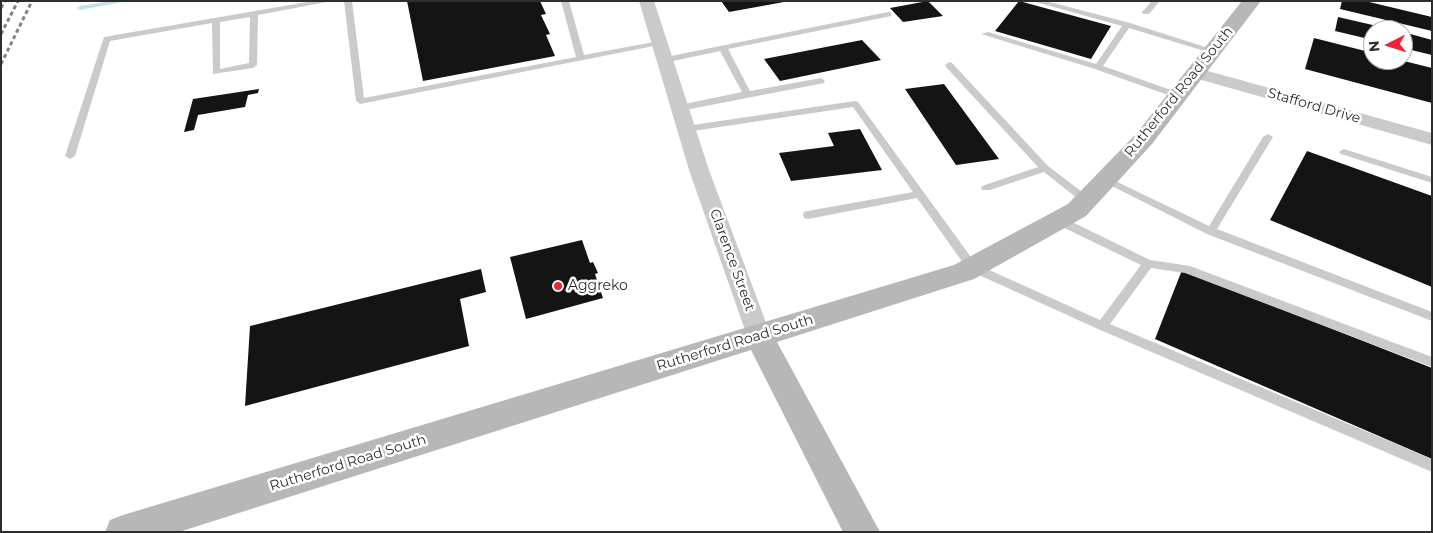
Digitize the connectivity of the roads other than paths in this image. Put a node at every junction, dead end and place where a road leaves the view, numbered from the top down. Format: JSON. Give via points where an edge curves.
{"nodes":[{"id":1,"x":328,"y":1,"type":"edge"},
{"id":2,"x":348,"y":1,"type":"edge"},
{"id":3,"x":565,"y":1,"type":"edge"},
{"id":4,"x":646,"y":1,"type":"edge"},
{"id":5,"x":1036,"y":1,"type":"edge"},
{"id":6,"x":1156,"y":1,"type":"edge"},
{"id":7,"x":1252,"y":1,"type":"edge"},
{"id":8,"x":1146,"y":12,"type":"dead end"},
{"id":9,"x":254,"y":14,"type":"junction"},
{"id":10,"x":888,"y":14,"type":"dead end"},
{"id":11,"x":216,"y":20,"type":"junction"},
{"id":12,"x":1127,"y":25,"type":"junction"},
{"id":13,"x":985,"y":34,"type":"dead end"},
{"id":14,"x":659,"y":43,"type":"junction"},
{"id":15,"x":723,"y":48,"type":"junction"},
{"id":16,"x":1214,"y":51,"type":"junction"},
{"id":17,"x":581,"y":58,"type":"junction"},
{"id":18,"x":664,"y":60,"type":"junction"},
{"id":19,"x":949,"y":65,"type":"dead end"},
{"id":20,"x":1098,"y":68,"type":"junction"},
{"id":21,"x":1197,"y":73,"type":"junction"},
{"id":22,"x":822,"y":81,"type":"dead end"},
{"id":23,"x":747,"y":94,"type":"junction"},
{"id":24,"x":1179,"y":96,"type":"junction"},
{"id":25,"x":680,"y":108,"type":"junction"},
{"id":26,"x":686,"y":129,"type":"junction"},
{"id":27,"x":1268,"y":137,"type":"dead end"},
{"id":28,"x":1432,"y":139,"type":"edge"},
{"id":29,"x":1344,"y":152,"type":"dead end"},
{"id":30,"x":70,"y":156,"type":"dead end"},
{"id":31,"x":1044,"y":168,"type":"junction"},
{"id":32,"x":1105,"y":180,"type":"junction"},
{"id":33,"x":1432,"y":180,"type":"edge"},
{"id":34,"x":986,"y":188,"type":"dead end"},
{"id":35,"x":920,"y":194,"type":"junction"},
{"id":36,"x":1086,"y":200,"type":"junction"},
{"id":37,"x":808,"y":215,"type":"dead end"},
{"id":38,"x":1058,"y":220,"type":"junction"},
{"id":39,"x":1211,"y":230,"type":"junction"},
{"id":40,"x":1148,"y":264,"type":"junction"},
{"id":41,"x":972,"y":267,"type":"junction"},
{"id":42,"x":1432,"y":317,"type":"edge"},
{"id":43,"x":1102,"y":326,"type":"junction"},
{"id":44,"x":759,"y":336,"type":"junction"},
{"id":45,"x":1432,"y":362,"type":"edge"},
{"id":46,"x":1432,"y":466,"type":"edge"},
{"id":47,"x":123,"y":532,"type":"edge"},
{"id":48,"x":862,"y":532,"type":"edge"}],
"edges":[{"from":1,"to":9,"type":"lane"},
{"from":2,"to":17,"type":"lane","via":[[360,101]]},
{"from":3,"to":17,"type":"lane"},
{"from":4,"to":14,"type":"street","name":"Clarence Street"},
{"from":5,"to":12,"type":"lane"},
{"from":6,"to":8,"type":"lane"},
{"from":7,"to":16,"type":"street","name":"Rutherford Road South"},
{"from":9,"to":11,"type":"lane"},
{"from":9,"to":11,"type":"lane","via":[[253,65],[216,72]]},
{"from":10,"to":15,"type":"lane"},
{"from":11,"to":30,"type":"lane","via":[[107,39]]},
{"from":12,"to":16,"type":"lane"},
{"from":12,"to":20,"type":"lane"},
{"from":13,"to":20,"type":"lane"},
{"from":14,"to":17,"type":"lane"},
{"from":14,"to":18,"type":"street","name":"Clarence Street"},
{"from":15,"to":18,"type":"lane"},
{"from":15,"to":23,"type":"lane"},
{"from":16,"to":21,"type":"street","name":"Rutherford Road South"},
{"from":18,"to":25,"type":"street","name":"Clarence Street"},
{"from":19,"to":31,"type":"lane"},
{"from":20,"to":24,"type":"lane"},
{"from":21,"to":24,"type":"street","name":"Rutherford Road South"},
{"from":21,"to":28,"type":"street","name":"Stafford Drive"},
{"from":22,"to":23,"type":"lane"},
{"from":23,"to":25,"type":"lane"},
{"from":24,"to":32,"type":"street","name":"Rutherford Road South"},
{"from":25,"to":26,"type":"street","name":"Clarence Street"},
{"from":26,"to":35,"type":"lane","via":[[856,104]]},
{"from":26,"to":44,"type":"street","name":"Clarence Street"},
{"from":27,"to":39,"type":"lane"},
{"from":29,"to":33,"type":"lane"},
{"from":31,"to":34,"type":"lane"},
{"from":31,"to":36,"type":"lane"},
{"from":32,"to":36,"type":"street","name":"Rutherford Road South"},
{"from":32,"to":39,"type":"lane"},
{"from":35,"to":37,"type":"lane"},
{"from":35,"to":41,"type":"lane"},
{"from":36,"to":38,"type":"street","name":"Rutherford Road South","via":[[1077,210]]},
{"from":38,"to":40,"type":"lane"},
{"from":38,"to":41,"type":"street","name":"Rutherford Road South"},
{"from":39,"to":42,"type":"lane"},
{"from":40,"to":43,"type":"lane"},
{"from":40,"to":45,"type":"lane","via":[[1186,269]]},
{"from":41,"to":43,"type":"lane"},
{"from":41,"to":44,"type":"street","name":"Rutherford Road South"},
{"from":43,"to":46,"type":"lane"},
{"from":44,"to":47,"type":"street","name":"Rutherford Road South"},
{"from":44,"to":48,"type":"street","name":"Clarence Street"}]}
